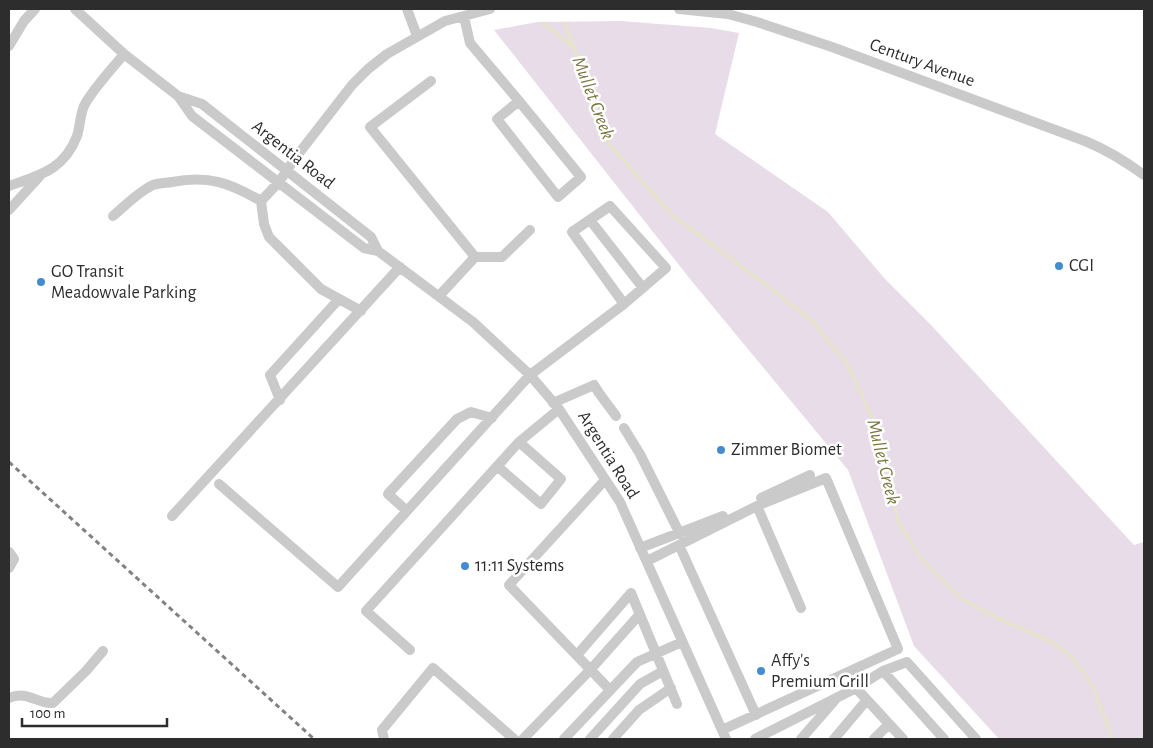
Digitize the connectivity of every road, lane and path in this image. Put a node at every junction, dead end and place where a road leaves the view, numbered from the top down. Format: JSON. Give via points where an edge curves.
{"nodes":[{"id":1,"x":34,"y":9,"type":"edge"},
{"id":2,"x":75,"y":9,"type":"edge"},
{"id":3,"x":407,"y":9,"type":"edge"},
{"id":4,"x":490,"y":9,"type":"edge"},
{"id":5,"x":679,"y":9,"type":"edge"},
{"id":6,"x":464,"y":16,"type":"junction"},
{"id":7,"x":417,"y":36,"type":"junction"},
{"id":8,"x":9,"y":46,"type":"edge"},
{"id":9,"x":124,"y":54,"type":"junction"},
{"id":10,"x":431,"y":81,"type":"dead end"},
{"id":11,"x":178,"y":96,"type":"junction"},
{"id":12,"x":519,"y":101,"type":"junction"},
{"id":13,"x":286,"y":172,"type":"junction"},
{"id":14,"x":42,"y":174,"type":"junction"},
{"id":15,"x":1144,"y":175,"type":"edge"},
{"id":16,"x":279,"y":182,"type":"junction"},
{"id":17,"x":9,"y":186,"type":"edge"},
{"id":18,"x":261,"y":201,"type":"junction"},
{"id":19,"x":9,"y":210,"type":"edge"},
{"id":20,"x":113,"y":216,"type":"dead end"},
{"id":21,"x":590,"y":220,"type":"junction"},
{"id":22,"x":530,"y":230,"type":"dead end"},
{"id":23,"x":378,"y":251,"type":"junction"},
{"id":24,"x":475,"y":257,"type":"junction"},
{"id":25,"x":400,"y":267,"type":"junction"},
{"id":26,"x":644,"y":288,"type":"junction"},
{"id":27,"x":439,"y":296,"type":"junction"},
{"id":28,"x":339,"y":299,"type":"junction"},
{"id":29,"x":624,"y":304,"type":"junction"},
{"id":30,"x":361,"y":311,"type":"junction"},
{"id":31,"x":530,"y":375,"type":"junction"},
{"id":32,"x":280,"y":400,"type":"junction"},
{"id":33,"x":556,"y":406,"type":"junction"},
{"id":34,"x":616,"y":416,"type":"dead end"},
{"id":35,"x":492,"y":418,"type":"junction"},
{"id":36,"x":624,"y":428,"type":"dead end"},
{"id":37,"x":519,"y":442,"type":"junction"},
{"id":38,"x":496,"y":466,"type":"junction"},
{"id":39,"x":810,"y":475,"type":"dead end"},
{"id":40,"x":605,"y":480,"type":"junction"},
{"id":41,"x":219,"y":484,"type":"dead end"},
{"id":42,"x":757,"y":506,"type":"junction"},
{"id":43,"x":407,"y":511,"type":"junction"},
{"id":44,"x":172,"y":516,"type":"dead end"},
{"id":45,"x":680,"y":534,"type":"junction"},
{"id":46,"x":679,"y":545,"type":"junction"},
{"id":47,"x":640,"y":548,"type":"junction"},
{"id":48,"x":9,"y":552,"type":"edge"},
{"id":49,"x":647,"y":561,"type":"junction"},
{"id":50,"x":9,"y":568,"type":"edge"},
{"id":51,"x":801,"y":608,"type":"dead end"},
{"id":52,"x":640,"y":614,"type":"junction"},
{"id":53,"x":682,"y":642,"type":"junction"},
{"id":54,"x":410,"y":650,"type":"dead end"},
{"id":55,"x":103,"y":651,"type":"dead end"},
{"id":56,"x":577,"y":654,"type":"junction"},
{"id":57,"x":656,"y":654,"type":"junction"},
{"id":58,"x":591,"y":669,"type":"junction"},
{"id":59,"x":664,"y":671,"type":"junction"},
{"id":60,"x":883,"y":671,"type":"junction"},
{"id":61,"x":670,"y":688,"type":"junction"},
{"id":62,"x":856,"y":688,"type":"junction"},
{"id":63,"x":610,"y":690,"type":"junction"},
{"id":64,"x":840,"y":695,"type":"junction"},
{"id":65,"x":9,"y":698,"type":"edge"},
{"id":66,"x":866,"y":701,"type":"junction"},
{"id":67,"x":677,"y":704,"type":"dead end"},
{"id":68,"x":756,"y":715,"type":"junction"},
{"id":69,"x":889,"y":724,"type":"junction"},
{"id":70,"x":724,"y":735,"type":"edge"},
{"id":71,"x":768,"y":736,"type":"edge"},
{"id":72,"x":384,"y":739,"type":"edge"},
{"id":73,"x":514,"y":739,"type":"edge"},
{"id":74,"x":523,"y":739,"type":"edge"},
{"id":75,"x":564,"y":739,"type":"edge"},
{"id":76,"x":590,"y":739,"type":"edge"},
{"id":77,"x":613,"y":739,"type":"edge"},
{"id":78,"x":756,"y":739,"type":"edge"},
{"id":79,"x":801,"y":739,"type":"edge"},
{"id":80,"x":834,"y":739,"type":"edge"},
{"id":81,"x":874,"y":739,"type":"edge"},
{"id":82,"x":903,"y":739,"type":"edge"},
{"id":83,"x":944,"y":739,"type":"edge"},
{"id":84,"x":976,"y":739,"type":"edge"}],
"edges":[{"from":1,"to":8,"type":"street"},
{"from":2,"to":9,"type":"street","name":"Argentia Road"},
{"from":3,"to":7,"type":"street"},
{"from":4,"to":6,"type":"street"},
{"from":5,"to":15,"type":"street","name":"Century Avenue","via":[[728,14],[832,47],[1091,143],[1126,161]]},
{"from":6,"to":7,"type":"street"},
{"from":6,"to":12,"type":"street","via":[[470,44]]},
{"from":7,"to":13,"type":"street","via":[[387,54],[352,85]]},
{"from":9,"to":11,"type":"street","name":"Argentia Road"},
{"from":9,"to":14,"type":"street","via":[[84,107],[77,135],[68,153],[56,167]]},
{"from":10,"to":24,"type":"street","via":[[370,127]]},
{"from":11,"to":13,"type":"street","name":"Argentia Road","via":[[202,104]]},
{"from":11,"to":16,"type":"street","name":"Argentia Road","via":[[192,116]]},
{"from":12,"to":12,"type":"street","via":[[581,177],[558,197],[497,120]]},
{"from":13,"to":16,"type":"street"},
{"from":13,"to":23,"type":"street","name":"Argentia Road","via":[[371,237]]},
{"from":14,"to":17,"type":"street"},
{"from":14,"to":19,"type":"street"},
{"from":16,"to":18,"type":"street"},
{"from":16,"to":23,"type":"street","name":"Argentia Road","via":[[364,248]]},
{"from":18,"to":20,"type":"street","via":[[221,181],[189,178],[154,185]]},
{"from":18,"to":28,"type":"street","via":[[269,237],[321,289]]},
{"from":21,"to":26,"type":"street"},
{"from":21,"to":26,"type":"street","via":[[610,206],[666,268]]},
{"from":21,"to":29,"type":"street","via":[[572,232]]},
{"from":22,"to":24,"type":"street","via":[[502,257]]},
{"from":23,"to":25,"type":"street","name":"Argentia Road"},
{"from":24,"to":27,"type":"street"},
{"from":25,"to":27,"type":"street","name":"Argentia Road"},
{"from":25,"to":30,"type":"street"},
{"from":26,"to":29,"type":"street"},
{"from":27,"to":31,"type":"street","name":"Argentia Road","via":[[473,322]]},
{"from":28,"to":30,"type":"street"},
{"from":28,"to":32,"type":"street","via":[[270,375]]},
{"from":29,"to":31,"type":"street"},
{"from":30,"to":32,"type":"street"},
{"from":31,"to":33,"type":"street","name":"Argentia Road"},
{"from":31,"to":35,"type":"street"},
{"from":32,"to":44,"type":"street"},
{"from":33,"to":34,"type":"street","via":[[594,385]]},
{"from":33,"to":37,"type":"street"},
{"from":33,"to":40,"type":"street","name":"Argentia Road"},
{"from":35,"to":43,"type":"street"},
{"from":35,"to":43,"type":"street","via":[[471,412],[457,419],[388,494]]},
{"from":36,"to":45,"type":"street"},
{"from":37,"to":38,"type":"street"},
{"from":37,"to":38,"type":"street","via":[[561,479],[541,504]]},
{"from":38,"to":54,"type":"street","via":[[366,611]]},
{"from":39,"to":45,"type":"street"},
{"from":40,"to":47,"type":"street","name":"Argentia Road","via":[[620,502]]},
{"from":40,"to":56,"type":"street","via":[[509,585]]},
{"from":41,"to":43,"type":"street","via":[[338,587]]},
{"from":42,"to":46,"type":"street"},
{"from":42,"to":51,"type":"street"},
{"from":42,"to":68,"type":"street","via":[[826,478],[898,649]]},
{"from":45,"to":47,"type":"street"},
{"from":46,"to":49,"type":"street"},
{"from":46,"to":68,"type":"street"},
{"from":47,"to":49,"type":"street","name":"Argentia Road"},
{"from":48,"to":50,"type":"street","via":[[14,559]]},
{"from":49,"to":53,"type":"street","name":"Argentia Road"},
{"from":52,"to":56,"type":"street","via":[[632,593]]},
{"from":52,"to":57,"type":"street"},
{"from":52,"to":58,"type":"street"},
{"from":53,"to":57,"type":"street"},
{"from":53,"to":70,"type":"street","name":"Argentia Road"},
{"from":55,"to":65,"type":"street","via":[[53,703],[31,696]]},
{"from":56,"to":58,"type":"street"},
{"from":57,"to":59,"type":"street"},
{"from":57,"to":63,"type":"street","via":[[637,662]]},
{"from":58,"to":63,"type":"street"},
{"from":58,"to":74,"type":"street"},
{"from":59,"to":61,"type":"street"},
{"from":59,"to":76,"type":"street","via":[[640,684]]},
{"from":60,"to":62,"type":"street"},
{"from":60,"to":83,"type":"street"},
{"from":60,"to":84,"type":"street","via":[[907,662]]},
{"from":61,"to":67,"type":"street"},
{"from":61,"to":77,"type":"street","via":[[639,710]]},
{"from":62,"to":64,"type":"street"},
{"from":62,"to":66,"type":"street"},
{"from":63,"to":75,"type":"street"},
{"from":64,"to":71,"type":"street"},
{"from":64,"to":79,"type":"street"},
{"from":66,"to":69,"type":"street"},
{"from":66,"to":80,"type":"street"},
{"from":68,"to":70,"type":"street"},
{"from":69,"to":81,"type":"street"},
{"from":69,"to":82,"type":"street"},
{"from":71,"to":78,"type":"street"},
{"from":72,"to":73,"type":"street","via":[[382,730],[434,668]]}]}
